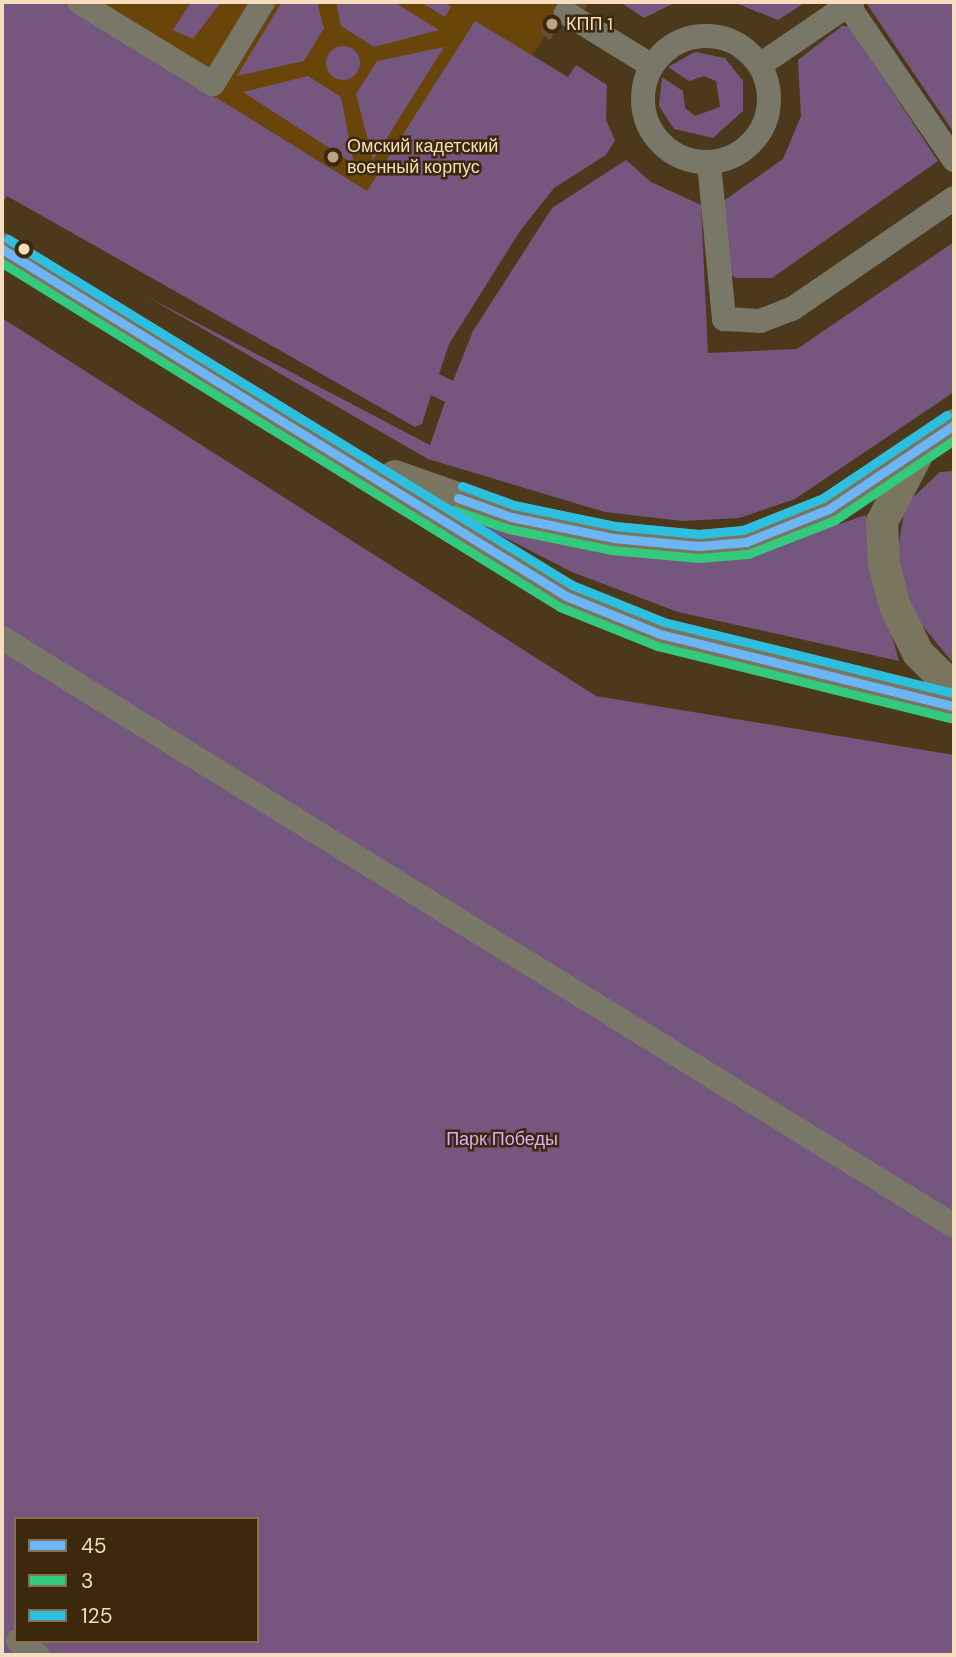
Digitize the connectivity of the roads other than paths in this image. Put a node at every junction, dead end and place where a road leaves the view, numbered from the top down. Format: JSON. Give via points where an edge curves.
{"nodes":[{"id":1,"x":79,"y":2,"type":"edge"},
{"id":2,"x":263,"y":2,"type":"edge"},
{"id":3,"x":850,"y":3,"type":"edge"},
{"id":4,"x":556,"y":7,"type":"edge"},
{"id":5,"x":760,"y":65,"type":"junction"},
{"id":6,"x":652,"y":66,"type":"junction"},
{"id":7,"x":954,"y":160,"type":"edge"},
{"id":8,"x":709,"y":163,"type":"junction"},
{"id":9,"x":954,"y":198,"type":"edge"},
{"id":10,"x":2,"y":249,"type":"edge"},
{"id":11,"x":943,"y":439,"type":"edge"},
{"id":12,"x":357,"y":463,"type":"junction"},
{"id":13,"x":2,"y":638,"type":"edge"},
{"id":14,"x":954,"y":689,"type":"edge"},
{"id":15,"x":954,"y":706,"type":"edge"},
{"id":16,"x":954,"y":1226,"type":"edge"},
{"id":17,"x":20,"y":1643,"type":"edge"},
{"id":18,"x":38,"y":1655,"type":"edge"}],
"edges":[{"from":1,"to":2,"type":"street","via":[[212,84]]},
{"from":3,"to":5,"type":"street"},
{"from":3,"to":7,"type":"street"},
{"from":4,"to":6,"type":"street"},
{"from":5,"to":6,"type":"street","via":[[741,46],[715,36],[679,41]]},
{"from":5,"to":8,"type":"street","via":[[770,102],[758,137],[727,159]]},
{"from":6,"to":8,"type":"street","via":[[643,103],[657,139],[681,156]]},
{"from":8,"to":9,"type":"street","via":[[724,319],[760,320],[792,309]]},
{"from":10,"to":12,"type":"main road"},
{"from":11,"to":12,"type":"main road","via":[[793,527],[746,542],[699,546],[613,538],[511,517]]},
{"from":11,"to":14,"type":"main road","via":[[895,486],[882,522],[884,564],[895,606],[918,653]]},
{"from":12,"to":15,"type":"main road","via":[[475,544],[566,596],[660,634]]},
{"from":13,"to":16,"type":"street"},
{"from":17,"to":18,"type":"street"}]}
